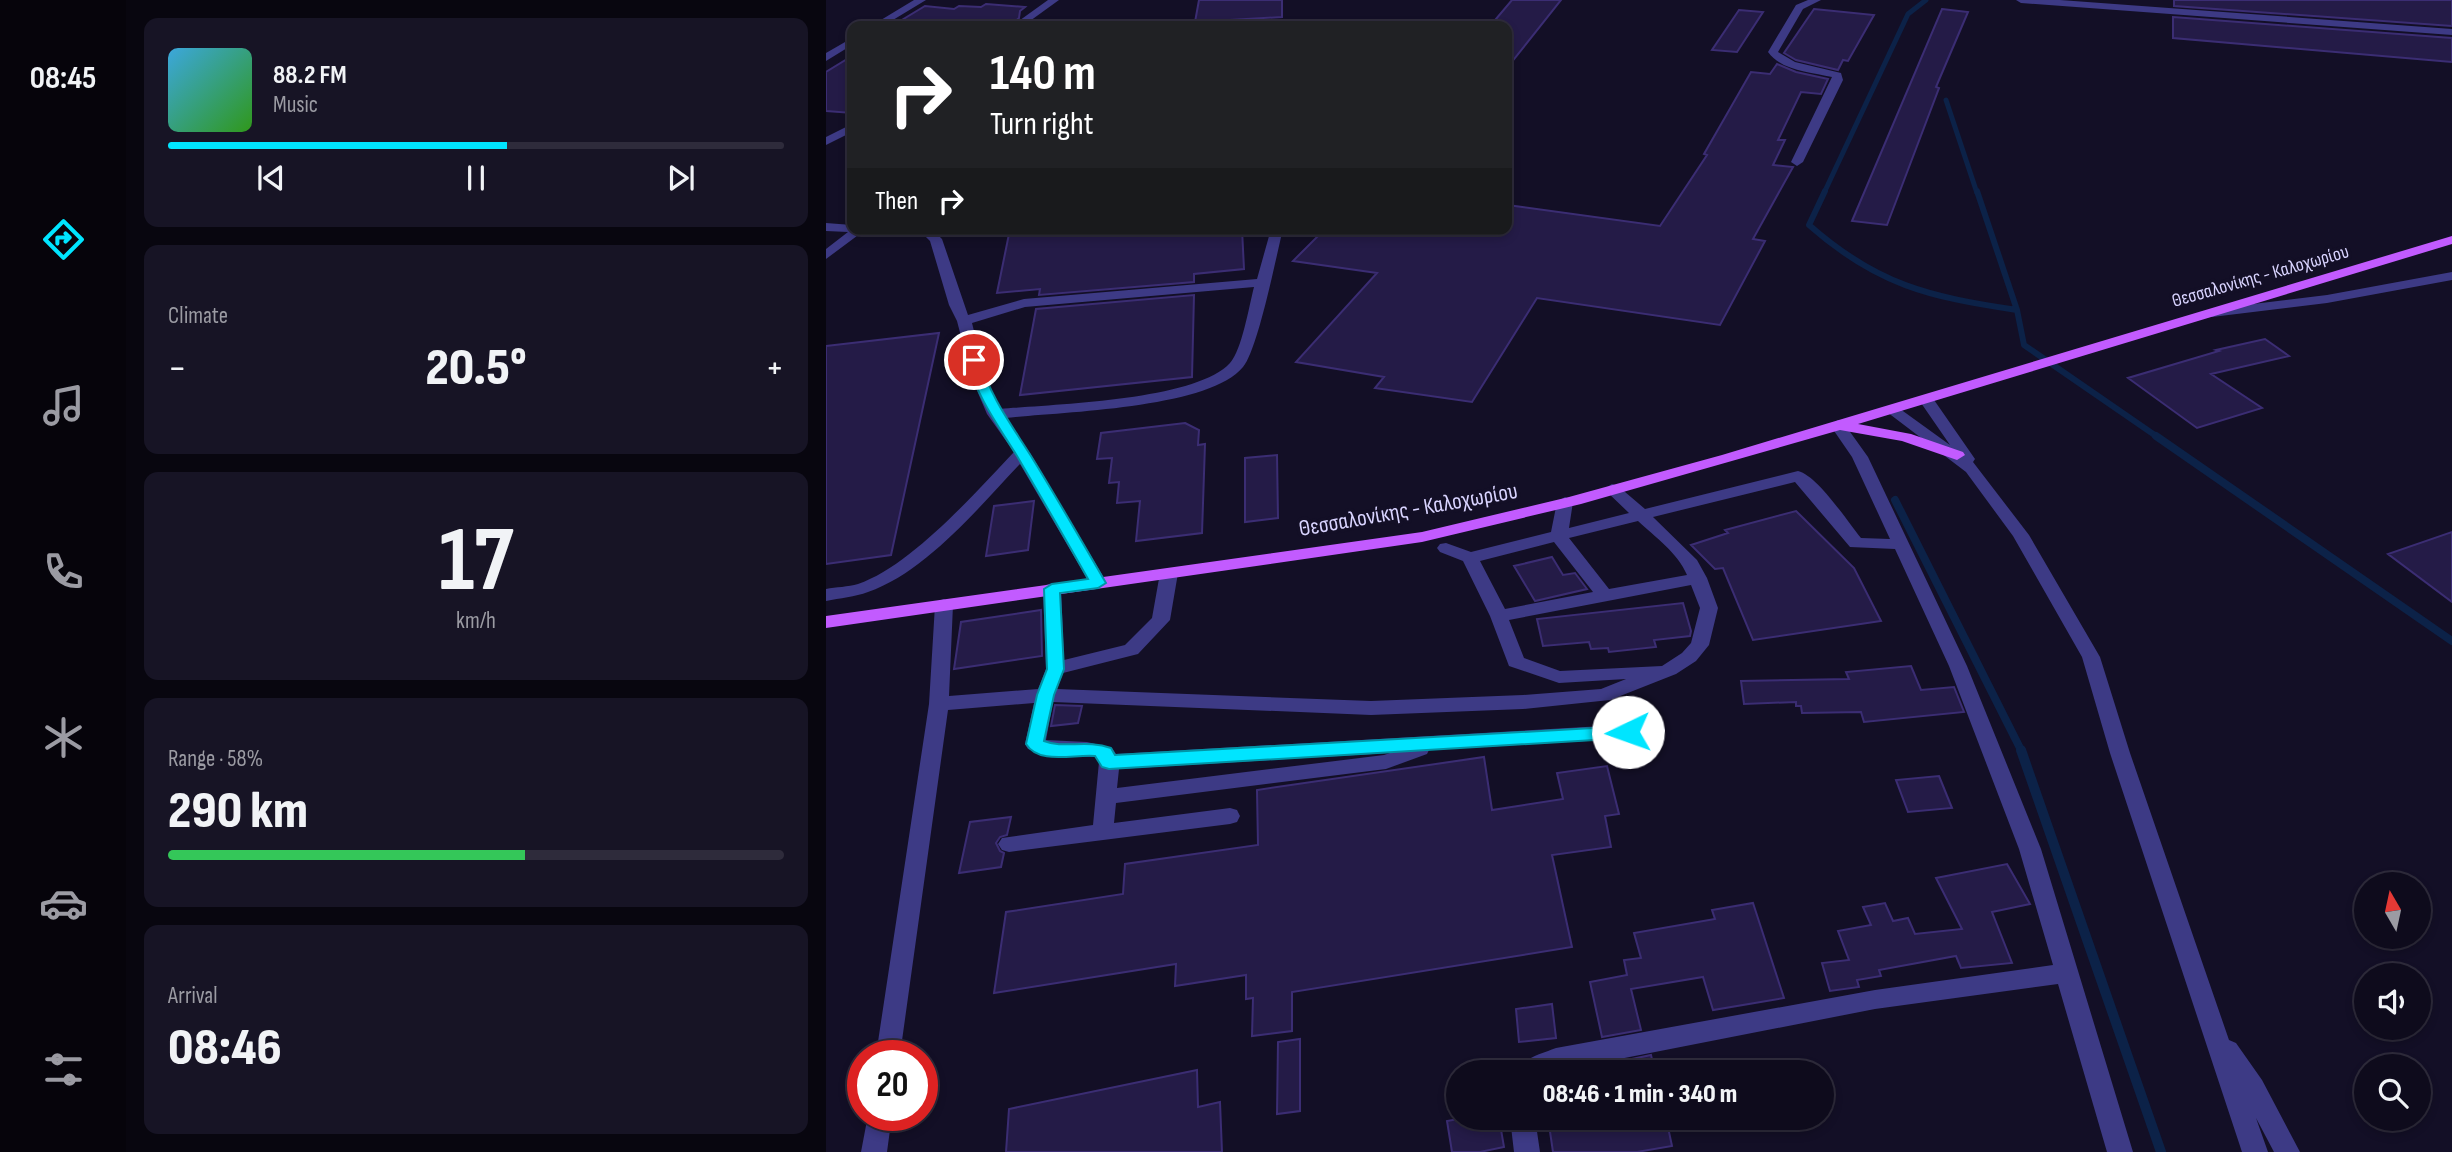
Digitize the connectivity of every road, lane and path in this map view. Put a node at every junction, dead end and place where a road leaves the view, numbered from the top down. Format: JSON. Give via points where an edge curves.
{"nodes":[{"id":1,"x":921,"y":0,"type":"edge"},
{"id":2,"x":1054,"y":0,"type":"edge"},
{"id":3,"x":1816,"y":0,"type":"edge"},
{"id":4,"x":2021,"y":0,"type":"edge"},
{"id":5,"x":2078,"y":2,"type":"edge"},
{"id":6,"x":885,"y":21,"type":"edge"},
{"id":7,"x":1024,"y":21,"type":"edge"},
{"id":8,"x":2452,"y":32,"type":"edge"},
{"id":9,"x":847,"y":44,"type":"edge"},
{"id":10,"x":826,"y":58,"type":"edge"},
{"id":11,"x":847,"y":130,"type":"edge"},
{"id":12,"x":826,"y":142,"type":"edge"},
{"id":13,"x":1797,"y":162,"type":"dead end"},
{"id":14,"x":826,"y":227,"type":"edge"},
{"id":15,"x":847,"y":229,"type":"edge"},
{"id":16,"x":852,"y":235,"type":"edge"},
{"id":17,"x":932,"y":235,"type":"edge"},
{"id":18,"x":1276,"y":235,"type":"edge"},
{"id":19,"x":2452,"y":240,"type":"edge"},
{"id":20,"x":826,"y":255,"type":"edge"},
{"id":21,"x":2452,"y":276,"type":"edge"},
{"id":22,"x":1264,"y":282,"type":"junction"},
{"id":23,"x":2205,"y":313,"type":"junction"},
{"id":24,"x":964,"y":321,"type":"junction"},
{"id":25,"x":1927,"y":400,"type":"junction"},
{"id":26,"x":1891,"y":409,"type":"junction"},
{"id":27,"x":995,"y":414,"type":"junction"},
{"id":28,"x":1838,"y":425,"type":"junction"},
{"id":29,"x":1022,"y":453,"type":"junction"},
{"id":30,"x":1957,"y":455,"type":"junction"},
{"id":31,"x":1972,"y":469,"type":"junction"},
{"id":32,"x":1612,"y":489,"type":"junction"},
{"id":33,"x":1565,"y":502,"type":"junction"},
{"id":34,"x":1644,"y":516,"type":"junction"},
{"id":35,"x":1559,"y":537,"type":"junction"},
{"id":36,"x":1900,"y":543,"type":"junction"},
{"id":37,"x":1446,"y":548,"type":"dead end"},
{"id":38,"x":1470,"y":558,"type":"junction"},
{"id":39,"x":1169,"y":573,"type":"junction"},
{"id":40,"x":1698,"y":578,"type":"junction"},
{"id":41,"x":1098,"y":583,"type":"junction"},
{"id":42,"x":1052,"y":589,"type":"junction"},
{"id":43,"x":826,"y":595,"type":"edge"},
{"id":44,"x":1604,"y":595,"type":"junction"},
{"id":45,"x":944,"y":605,"type":"junction"},
{"id":46,"x":1499,"y":616,"type":"junction"},
{"id":47,"x":826,"y":622,"type":"edge"},
{"id":48,"x":1055,"y":669,"type":"junction"},
{"id":49,"x":1669,"y":670,"type":"junction"},
{"id":50,"x":1045,"y":695,"type":"junction"},
{"id":51,"x":939,"y":704,"type":"junction"},
{"id":52,"x":1655,"y":730,"type":"dead end"},
{"id":53,"x":1434,"y":743,"type":"junction"},
{"id":54,"x":1109,"y":762,"type":"junction"},
{"id":55,"x":1106,"y":797,"type":"junction"},
{"id":56,"x":1230,"y":816,"type":"dead end"},
{"id":57,"x":1103,"y":832,"type":"junction"},
{"id":58,"x":1009,"y":844,"type":"dead end"},
{"id":59,"x":2069,"y":973,"type":"junction"},
{"id":60,"x":2215,"y":1032,"type":"junction"},
{"id":61,"x":890,"y":1040,"type":"edge"},
{"id":62,"x":1553,"y":1060,"type":"edge"},
{"id":63,"x":1524,"y":1130,"type":"edge"},
{"id":64,"x":877,"y":1131,"type":"edge"},
{"id":65,"x":874,"y":1152,"type":"edge"},
{"id":66,"x":1527,"y":1152,"type":"edge"},
{"id":67,"x":2120,"y":1152,"type":"edge"},
{"id":68,"x":2255,"y":1152,"type":"edge"},
{"id":69,"x":2287,"y":1152,"type":"edge"}],
"edges":[{"from":1,"to":6,"type":"street"},
{"from":2,"to":7,"type":"street"},
{"from":3,"to":13,"type":"street","via":[[1799,7],[1773,52],[1781,61],[1837,75],[1839,80]]},
{"from":4,"to":5,"type":"street"},
{"from":5,"to":8,"type":"street"},
{"from":9,"to":10,"type":"street"},
{"from":11,"to":12,"type":"street"},
{"from":14,"to":15,"type":"street"},
{"from":16,"to":20,"type":"street"},
{"from":17,"to":24,"type":"street"},
{"from":18,"to":22,"type":"street"},
{"from":19,"to":23,"type":"main road","name":"Θεσσαλονίκης - Καλοχωρίου"},
{"from":21,"to":23,"type":"street","via":[[2327,299]]},
{"from":22,"to":24,"type":"street","via":[[1024,303]]},
{"from":22,"to":27,"type":"street","via":[[1237,365],[1219,378],[1188,392]]},
{"from":23,"to":25,"type":"main road","name":"Θεσσαλονίκης - Καλοχωρίου"},
{"from":24,"to":27,"type":"street","via":[[979,379]]},
{"from":25,"to":26,"type":"main road","name":"Θεσσαλονίκης - Καλοχωρίου"},
{"from":25,"to":31,"type":"street"},
{"from":26,"to":28,"type":"main road","name":"Θεσσαλονίκης - Καλοχωρίου"},
{"from":26,"to":30,"type":"street"},
{"from":27,"to":29,"type":"street"},
{"from":28,"to":30,"type":"main road","via":[[1905,437]]},
{"from":28,"to":32,"type":"main road","name":"Θεσσαλονίκης - Καλοχωρίου"},
{"from":28,"to":36,"type":"street","via":[[1860,457]]},
{"from":29,"to":41,"type":"street"},
{"from":29,"to":43,"type":"street","via":[[951,524],[898,568],[864,587]]},
{"from":30,"to":31,"type":"street"},
{"from":31,"to":60,"type":"street","via":[[2021,535],[2091,657]]},
{"from":32,"to":33,"type":"main road","name":"Θεσσαλονίκης - Καλοχωρίου"},
{"from":32,"to":34,"type":"street"},
{"from":33,"to":35,"type":"street"},
{"from":33,"to":39,"type":"main road","name":"Θεσσαλονίκης - Καλοχωρίου","via":[[1422,537]]},
{"from":34,"to":35,"type":"street"},
{"from":34,"to":36,"type":"street","via":[[1798,476],[1856,543]]},
{"from":34,"to":40,"type":"street","via":[[1691,564]]},
{"from":35,"to":38,"type":"street"},
{"from":35,"to":44,"type":"street"},
{"from":36,"to":59,"type":"street","via":[[1958,666],[2025,837]]},
{"from":37,"to":38,"type":"street"},
{"from":38,"to":46,"type":"street"},
{"from":39,"to":41,"type":"main road","name":"Θεσσαλονίκης - Καλοχωρίου"},
{"from":39,"to":48,"type":"street","via":[[1161,620],[1130,650]]},
{"from":40,"to":44,"type":"street"},
{"from":40,"to":49,"type":"street","via":[[1709,608],[1706,629],[1700,645]]},
{"from":41,"to":42,"type":"main road","name":"Θεσσαλονίκης - Καλοχωρίου"},
{"from":42,"to":45,"type":"main road","name":"Θεσσαλονίκης - Καλοχωρίου"},
{"from":42,"to":48,"type":"street"},
{"from":44,"to":46,"type":"street"},
{"from":45,"to":47,"type":"main road","name":"Θεσσαλονίκης - Καλοχωρίου"},
{"from":45,"to":51,"type":"street"},
{"from":46,"to":49,"type":"street","via":[[1516,662],[1559,677]]},
{"from":48,"to":50,"type":"street"},
{"from":49,"to":50,"type":"street","via":[[1603,695],[1523,702],[1371,708]]},
{"from":50,"to":51,"type":"street"},
{"from":50,"to":54,"type":"street","via":[[1035,744],[1052,751],[1097,750],[1105,753]]},
{"from":51,"to":61,"type":"street"},
{"from":52,"to":53,"type":"street"},
{"from":53,"to":54,"type":"street"},
{"from":53,"to":55,"type":"street","via":[[1386,762]]},
{"from":54,"to":55,"type":"street"},
{"from":55,"to":57,"type":"street"},
{"from":56,"to":57,"type":"street"},
{"from":57,"to":58,"type":"street"},
{"from":59,"to":62,"type":"street","via":[[1838,1006]]},
{"from":59,"to":67,"type":"street"},
{"from":60,"to":68,"type":"street"},
{"from":60,"to":69,"type":"street","via":[[2253,1088]]},
{"from":63,"to":66,"type":"street"},
{"from":64,"to":65,"type":"street"}]}
